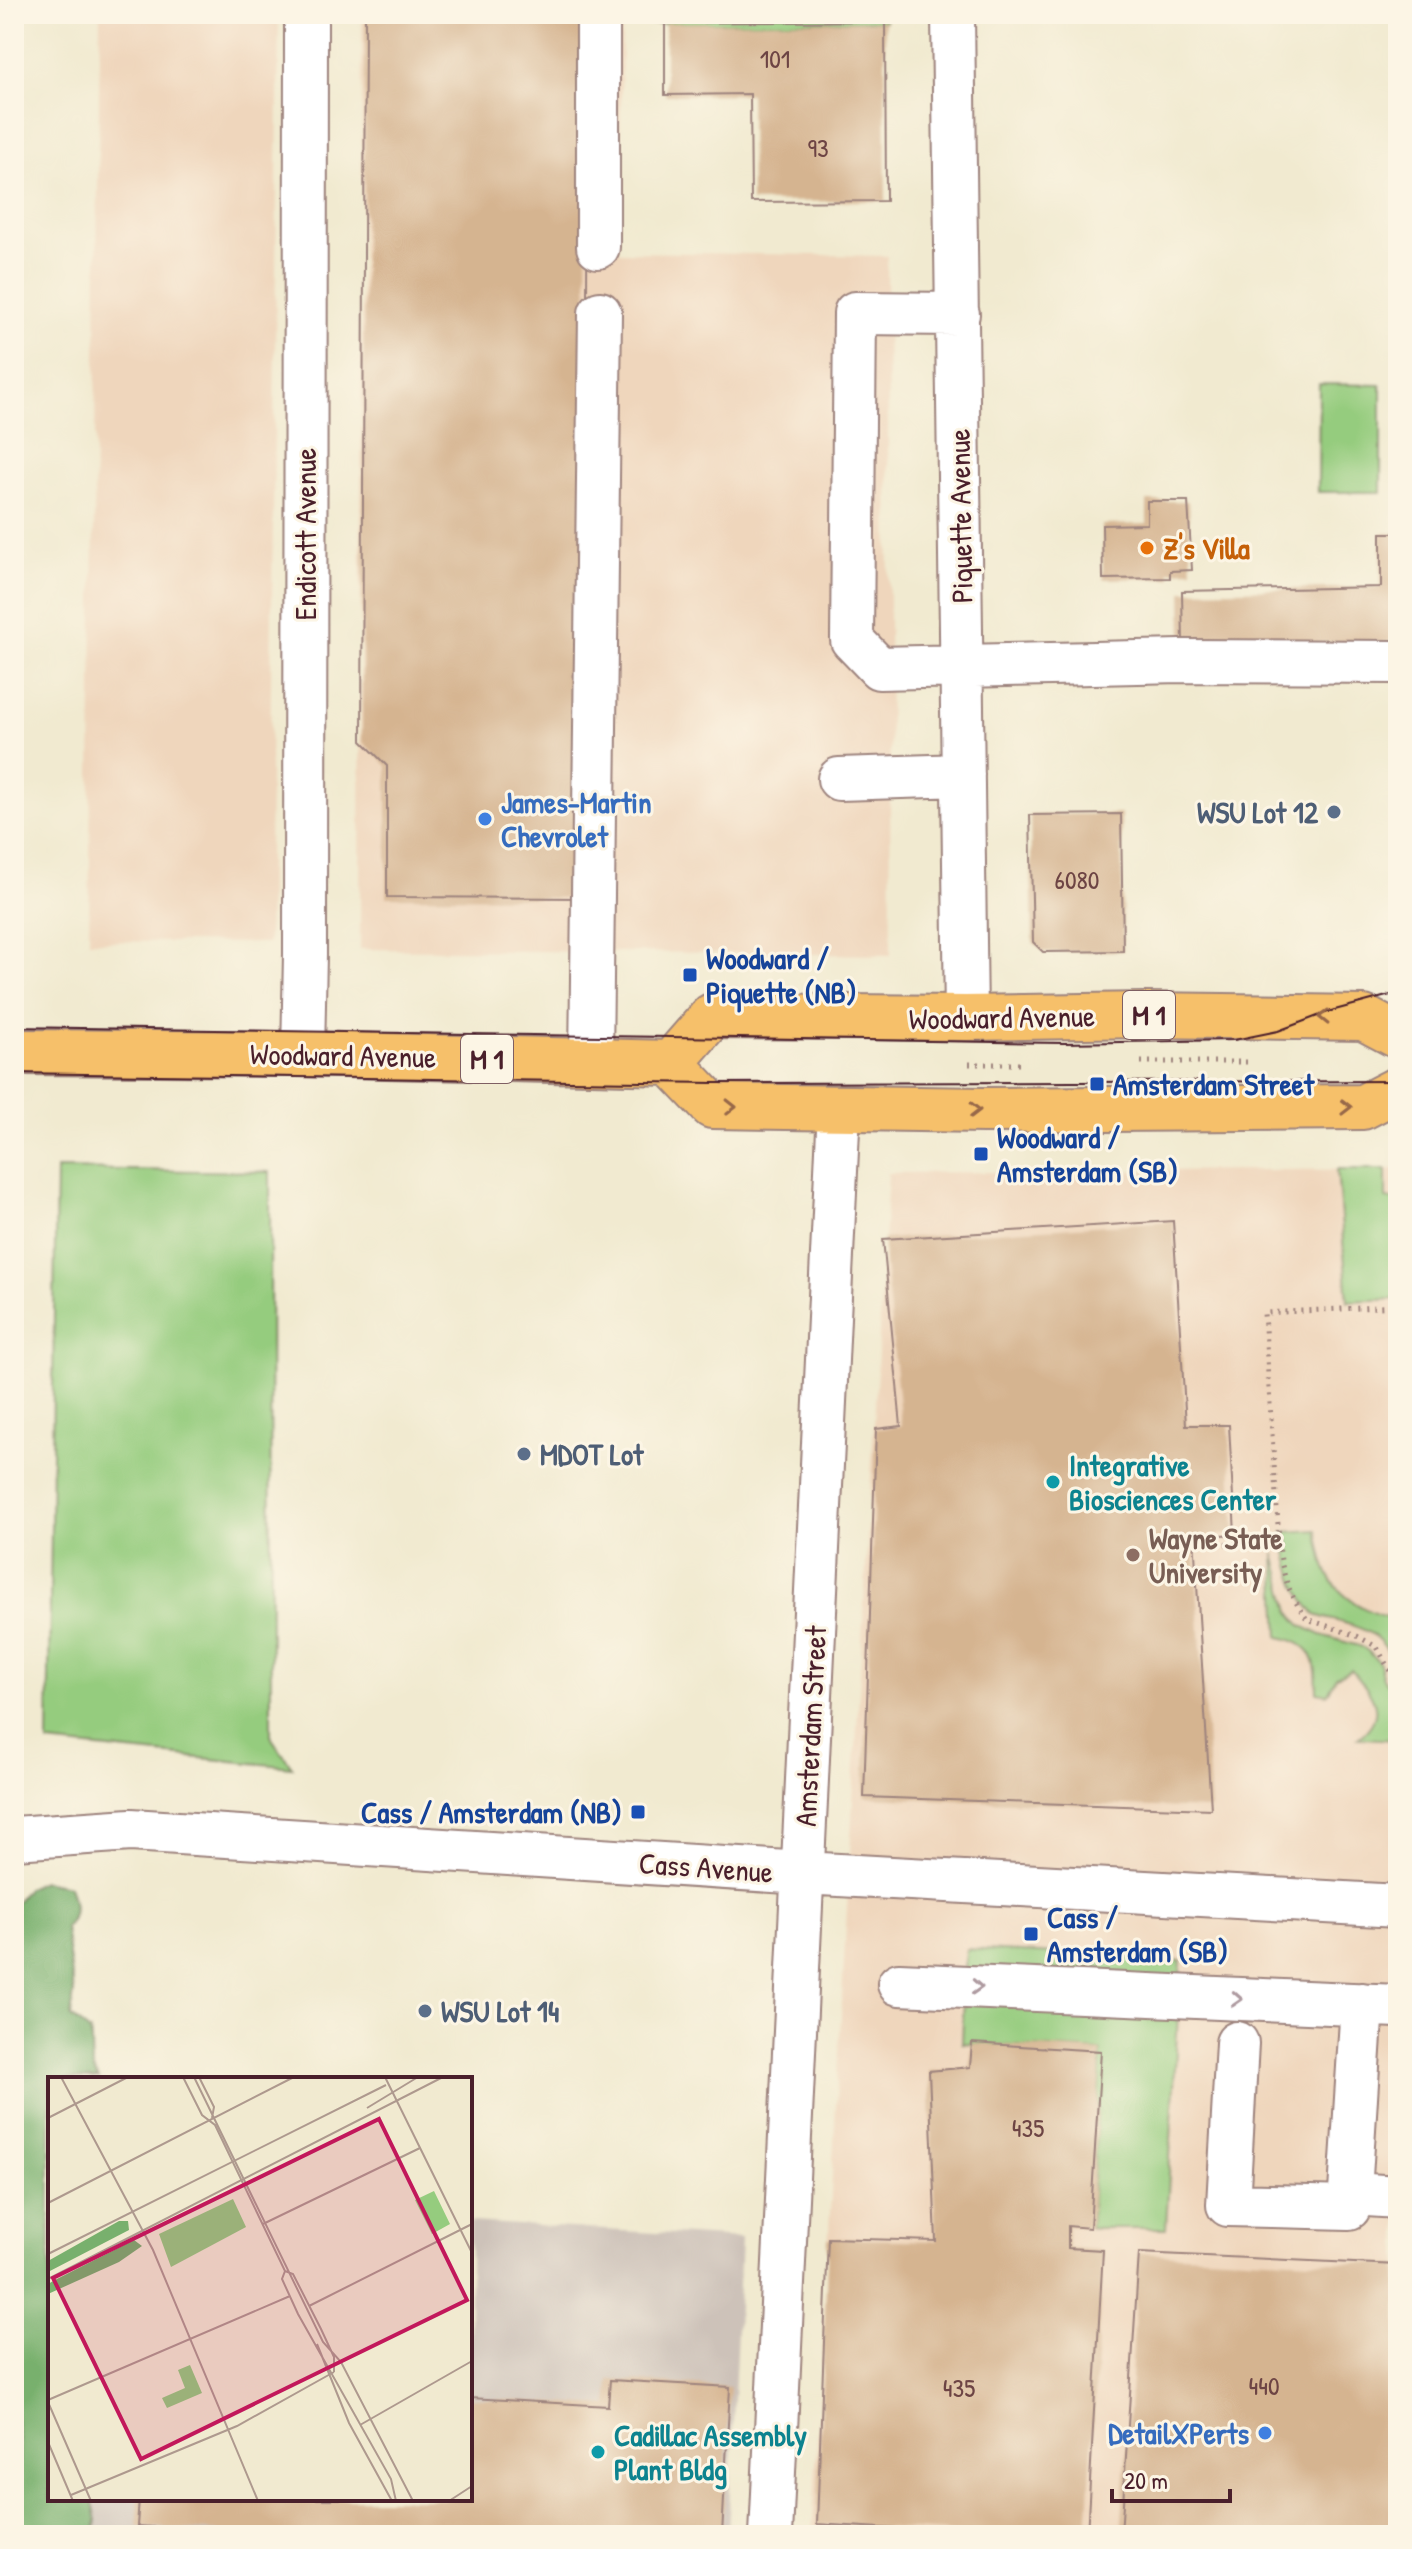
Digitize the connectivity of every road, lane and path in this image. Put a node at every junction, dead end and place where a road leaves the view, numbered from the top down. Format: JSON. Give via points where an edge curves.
{"nodes":[{"id":1,"x":306,"y":14,"type":"edge"},
{"id":2,"x":598,"y":14,"type":"edge"},
{"id":3,"x":953,"y":14,"type":"edge"},
{"id":4,"x":598,"y":247,"type":"dead end"},
{"id":5,"x":600,"y":313,"type":"dead end"},
{"id":6,"x":958,"y":314,"type":"junction"},
{"id":7,"x":1398,"y":662,"type":"edge"},
{"id":8,"x":962,"y":665,"type":"junction"},
{"id":9,"x":963,"y":775,"type":"junction"},
{"id":10,"x":839,"y":779,"type":"dead end"},
{"id":11,"x":966,"y":1018,"type":"junction"},
{"id":12,"x":1398,"y":1036,"type":"edge"},
{"id":13,"x":14,"y":1052,"type":"edge"},
{"id":14,"x":303,"y":1054,"type":"junction"},
{"id":15,"x":591,"y":1061,"type":"junction"},
{"id":16,"x":671,"y":1063,"type":"junction"},
{"id":17,"x":1398,"y":1089,"type":"edge"},
{"id":18,"x":839,"y":1108,"type":"junction"},
{"id":19,"x":1398,"y":1306,"type":"edge"},
{"id":20,"x":1279,"y":1540,"type":"junction"},
{"id":21,"x":1225,"y":1544,"type":"dead end"},
{"id":22,"x":1398,"y":1686,"type":"edge"},
{"id":23,"x":14,"y":1838,"type":"edge"},
{"id":24,"x":803,"y":1873,"type":"junction"},
{"id":25,"x":1398,"y":1906,"type":"edge"},
{"id":26,"x":899,"y":1984,"type":"dead end"},
{"id":27,"x":1380,"y":2005,"type":"edge"},
{"id":28,"x":1237,"y":2043,"type":"dead end"},
{"id":29,"x":1352,"y":2194,"type":"junction"},
{"id":30,"x":1398,"y":2197,"type":"edge"},
{"id":31,"x":771,"y":2535,"type":"edge"}],
"edges":[{"from":1,"to":14,"type":"street","name":"Endicott Avenue"},
{"from":2,"to":4,"type":"street"},
{"from":3,"to":6,"type":"street","name":"Piquette Avenue"},
{"from":5,"to":15,"type":"street"},
{"from":6,"to":8,"type":"street","name":"Piquette Avenue"},
{"from":6,"to":8,"type":"street","via":[[855,313],[852,640],[879,668]]},
{"from":7,"to":8,"type":"street"},
{"from":8,"to":9,"type":"street","name":"Piquette Avenue"},
{"from":9,"to":10,"type":"street"},
{"from":9,"to":11,"type":"street","name":"Piquette Avenue"},
{"from":12,"to":11,"type":"main road","name":"Woodward Avenue","number":"M 1","one_way":true,"via":[[1364,1018]]},
{"from":11,"to":16,"type":"main road","name":"Woodward Avenue","number":"M 1","via":[[712,1016]]},
{"from":13,"to":14,"type":"main road","name":"Woodward Avenue","number":"M 1"},
{"from":14,"to":15,"type":"main road","name":"Woodward Avenue","number":"M 1"},
{"from":15,"to":16,"type":"main road","name":"Woodward Avenue","number":"M 1"},
{"from":16,"to":18,"type":"main road","one_way":true,"via":[[712,1106]]},
{"from":18,"to":17,"type":"main road","one_way":true,"via":[[1363,1107]]},
{"from":18,"to":24,"type":"street","name":"Amsterdam Street"},
{"from":19,"to":20,"type":"path","via":[[1264,1313]]},
{"from":20,"to":21,"type":"path"},
{"from":20,"to":22,"type":"path","via":[[1288,1589],[1307,1619],[1377,1647]]},
{"from":23,"to":24,"type":"street","name":"Cass Avenue","via":[[131,1830]]},
{"from":24,"to":25,"type":"street","name":"Cass Avenue"},
{"from":24,"to":31,"type":"street","name":"Amsterdam Street"},
{"from":26,"to":27,"type":"street","one_way":true},
{"from":27,"to":29,"type":"street"},
{"from":28,"to":29,"type":"street","via":[[1228,2205],[1349,2208]]},
{"from":29,"to":30,"type":"street"}]}
